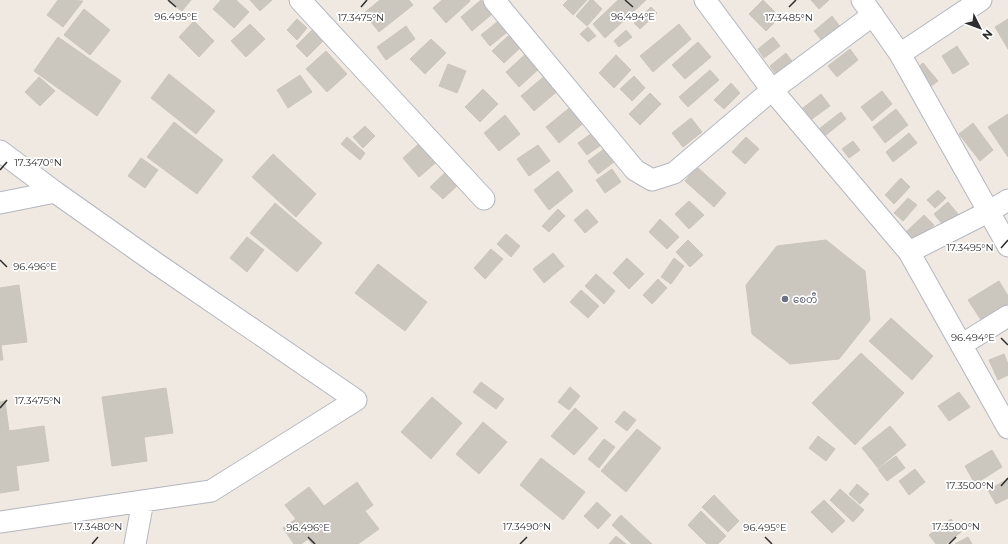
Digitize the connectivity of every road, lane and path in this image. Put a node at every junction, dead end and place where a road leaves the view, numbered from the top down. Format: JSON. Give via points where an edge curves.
{"nodes":[{"id":1,"x":300,"y":0,"type":"edge"},
{"id":2,"x":494,"y":0,"type":"edge"},
{"id":3,"x":705,"y":0,"type":"edge"},
{"id":4,"x":981,"y":0,"type":"edge"},
{"id":5,"x":867,"y":7,"type":"edge"},
{"id":6,"x":900,"y":54,"type":"junction"},
{"id":7,"x":772,"y":90,"type":"junction"},
{"id":8,"x":0,"y":151,"type":"edge"},
{"id":9,"x":55,"y":192,"type":"junction"},
{"id":10,"x":484,"y":199,"type":"dead end"},
{"id":11,"x":1008,"y":200,"type":"edge"},
{"id":12,"x":0,"y":203,"type":"edge"},
{"id":13,"x":988,"y":212,"type":"junction"},
{"id":14,"x":1008,"y":246,"type":"edge"},
{"id":15,"x":909,"y":252,"type":"junction"},
{"id":16,"x":1008,"y":316,"type":"edge"},
{"id":17,"x":961,"y":346,"type":"junction"},
{"id":18,"x":1008,"y":428,"type":"edge"},
{"id":19,"x":143,"y":501,"type":"junction"},
{"id":20,"x":0,"y":522,"type":"edge"},
{"id":21,"x":135,"y":544,"type":"edge"}],
"edges":[{"from":1,"to":10,"type":"street"},
{"from":2,"to":7,"type":"street","via":[[634,170],[652,180],[674,174]]},
{"from":3,"to":7,"type":"street"},
{"from":4,"to":6,"type":"street"},
{"from":5,"to":6,"type":"street"},
{"from":5,"to":7,"type":"street"},
{"from":6,"to":13,"type":"street"},
{"from":7,"to":15,"type":"street"},
{"from":8,"to":9,"type":"street"},
{"from":9,"to":12,"type":"street"},
{"from":9,"to":19,"type":"street","via":[[356,400],[211,492]]},
{"from":11,"to":13,"type":"street"},
{"from":13,"to":14,"type":"street"},
{"from":13,"to":15,"type":"street"},
{"from":15,"to":17,"type":"street"},
{"from":16,"to":17,"type":"street"},
{"from":17,"to":18,"type":"street"},
{"from":19,"to":20,"type":"street"},
{"from":19,"to":21,"type":"street"}]}
